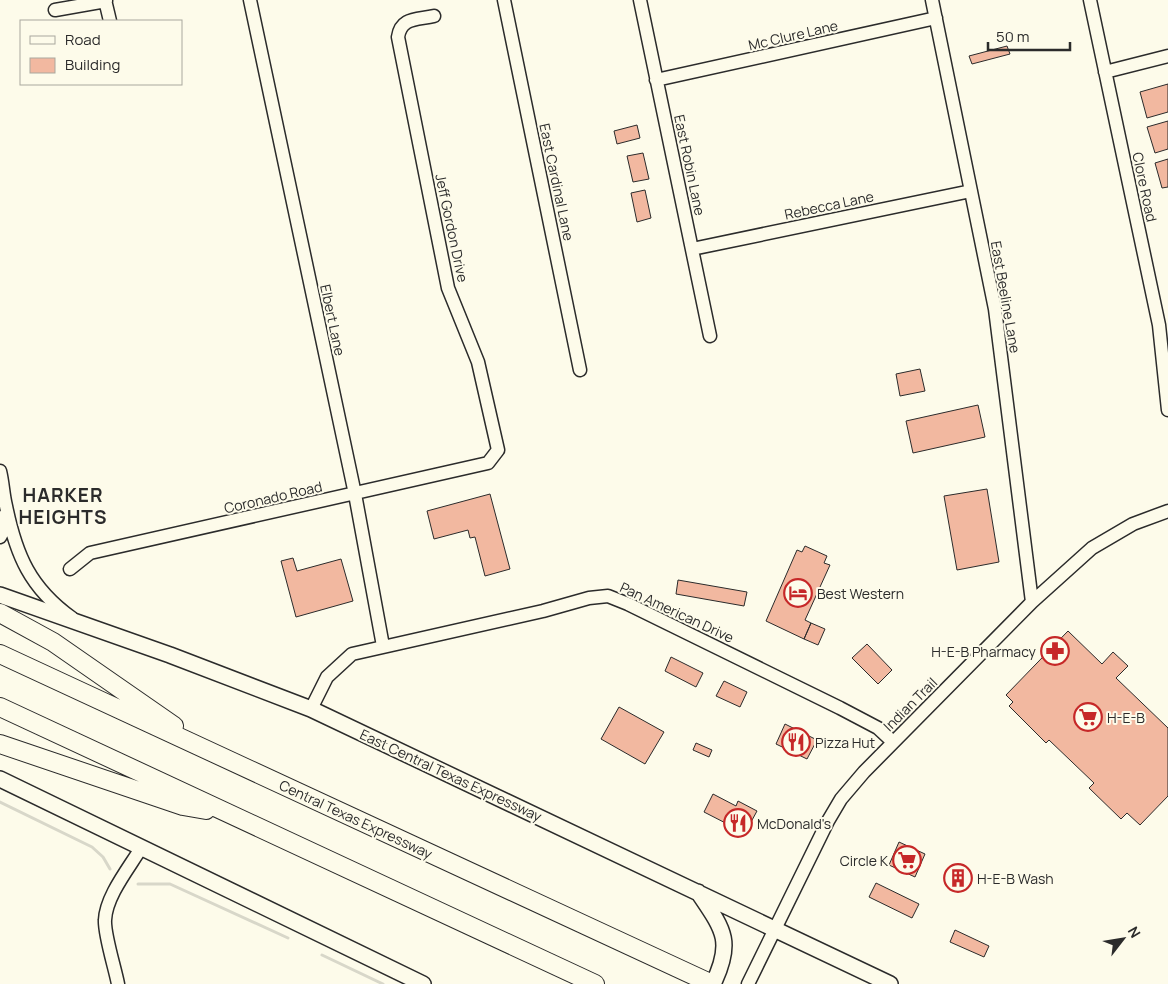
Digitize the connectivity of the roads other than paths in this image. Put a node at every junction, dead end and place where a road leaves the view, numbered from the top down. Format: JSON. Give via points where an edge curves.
{"nodes":[{"id":1,"x":250,"y":0,"type":"edge"},
{"id":2,"x":504,"y":0,"type":"edge"},
{"id":3,"x":640,"y":0,"type":"edge"},
{"id":4,"x":932,"y":0,"type":"edge"},
{"id":5,"x":1090,"y":0,"type":"edge"},
{"id":6,"x":106,"y":1,"type":"edge"},
{"id":7,"x":56,"y":10,"type":"dead end"},
{"id":8,"x":434,"y":16,"type":"dead end"},
{"id":9,"x":936,"y":18,"type":"junction"},
{"id":10,"x":110,"y":20,"type":"edge"},
{"id":11,"x":1168,"y":56,"type":"edge"},
{"id":12,"x":1105,"y":72,"type":"junction"},
{"id":13,"x":656,"y":80,"type":"junction"},
{"id":14,"x":971,"y":191,"type":"junction"},
{"id":15,"x":692,"y":249,"type":"junction"},
{"id":16,"x":710,"y":336,"type":"dead end"},
{"id":17,"x":580,"y":370,"type":"dead end"},
{"id":18,"x":1168,"y":410,"type":"edge"},
{"id":19,"x":488,"y":463,"type":"joint"},
{"id":20,"x":0,"y":471,"type":"edge"},
{"id":21,"x":355,"y":494,"type":"junction"},
{"id":22,"x":5,"y":505,"type":"junction"},
{"id":23,"x":1168,"y":511,"type":"edge"},
{"id":24,"x":0,"y":537,"type":"edge"},
{"id":25,"x":70,"y":569,"type":"dead end"},
{"id":26,"x":0,"y":594,"type":"edge"},
{"id":27,"x":1032,"y":602,"type":"junction"},
{"id":28,"x":0,"y":613,"type":"edge"},
{"id":29,"x":78,"y":623,"type":"junction"},
{"id":30,"x":383,"y":646,"type":"junction"},
{"id":31,"x":0,"y":654,"type":"edge"},
{"id":32,"x":0,"y":707,"type":"edge"},
{"id":33,"x":311,"y":709,"type":"junction"},
{"id":34,"x":893,"y":742,"type":"junction"},
{"id":35,"x":0,"y":744,"type":"edge"},
{"id":36,"x":216,"y":754,"type":"junction"},
{"id":37,"x":0,"y":779,"type":"edge"},
{"id":38,"x":224,"y":812,"type":"junction"},
{"id":39,"x":141,"y":848,"type":"junction"},
{"id":40,"x":698,"y":892,"type":"junction"},
{"id":41,"x":774,"y":929,"type":"junction"},
{"id":42,"x":118,"y":984,"type":"edge"},
{"id":43,"x":423,"y":984,"type":"edge"},
{"id":44,"x":595,"y":984,"type":"edge"},
{"id":45,"x":712,"y":984,"type":"edge"},
{"id":46,"x":748,"y":984,"type":"edge"},
{"id":47,"x":890,"y":984,"type":"edge"}],
"edges":[{"from":1,"to":21,"type":"street","name":"Elbert Lane"},
{"from":2,"to":17,"type":"street","name":"East Cardinal Lane"},
{"from":3,"to":13,"type":"street","name":"East Robin Lane"},
{"from":4,"to":9,"type":"street","name":"East Beeline Lane"},
{"from":5,"to":12,"type":"street","name":"Clore Road"},
{"from":6,"to":7,"type":"street"},
{"from":6,"to":10,"type":"street"},
{"from":8,"to":19,"type":"street","name":"Jeff Gordon Drive","via":[[405,22],[398,37],[448,288],[478,362],[498,450]]},
{"from":9,"to":13,"type":"street","name":"Mc Clure Lane"},
{"from":9,"to":14,"type":"street","name":"East Beeline Lane"},
{"from":11,"to":12,"type":"street"},
{"from":12,"to":18,"type":"street","name":"Clore Road","via":[[1159,325]]},
{"from":13,"to":15,"type":"street","name":"East Robin Lane"},
{"from":14,"to":15,"type":"street","name":"Rebecca Lane"},
{"from":14,"to":27,"type":"street","name":"East Beeline Lane","via":[[995,309]]},
{"from":15,"to":16,"type":"street","name":"East Robin Lane"},
{"from":19,"to":21,"type":"street","name":"Coronado Road"},
{"from":20,"to":22,"type":"street"},
{"from":21,"to":25,"type":"street","name":"Coronado Road","via":[[90,553]]},
{"from":21,"to":30,"type":"street","name":"Elbert Lane"},
{"from":22,"to":24,"type":"street","via":[[5,528]]},
{"from":22,"to":29,"type":"street","via":[[19,555],[28,572],[47,598]]},
{"from":23,"to":27,"type":"street","name":"Indian Trail","via":[[1133,524],[1092,548]]},
{"from":26,"to":29,"type":"main road","name":"East Central Texas Expressway"},
{"from":27,"to":34,"type":"street","name":"Indian Trail"},
{"from":28,"to":36,"type":"highway","via":[[53,642]]},
{"from":29,"to":33,"type":"main road","name":"East Central Texas Expressway"},
{"from":30,"to":33,"type":"street","name":"Pan American Drive","via":[[352,654],[326,677]]},
{"from":30,"to":34,"type":"street","name":"Pan American Drive","via":[[608,596],[848,712],[878,728]]},
{"from":31,"to":36,"type":"highway","name":"Central Texas Expressway"},
{"from":32,"to":38,"type":"highway"},
{"from":33,"to":40,"type":"main road","name":"East Central Texas Expressway"},
{"from":34,"to":41,"type":"street","name":"Indian Trail","via":[[841,799]]},
{"from":35,"to":38,"type":"highway","via":[[183,806]]},
{"from":36,"to":45,"type":"highway","name":"Central Texas Expressway"},
{"from":37,"to":39,"type":"main road"},
{"from":38,"to":44,"type":"highway"},
{"from":39,"to":42,"type":"street","via":[[106,911],[105,922]]},
{"from":39,"to":43,"type":"main road"},
{"from":40,"to":41,"type":"main road","name":"East Central Texas Expressway"},
{"from":40,"to":45,"type":"main road","via":[[722,931],[725,947],[721,967]]},
{"from":41,"to":46,"type":"street","name":"Indian Trail"},
{"from":41,"to":47,"type":"main road","name":"East Central Texas Expressway"}]}
